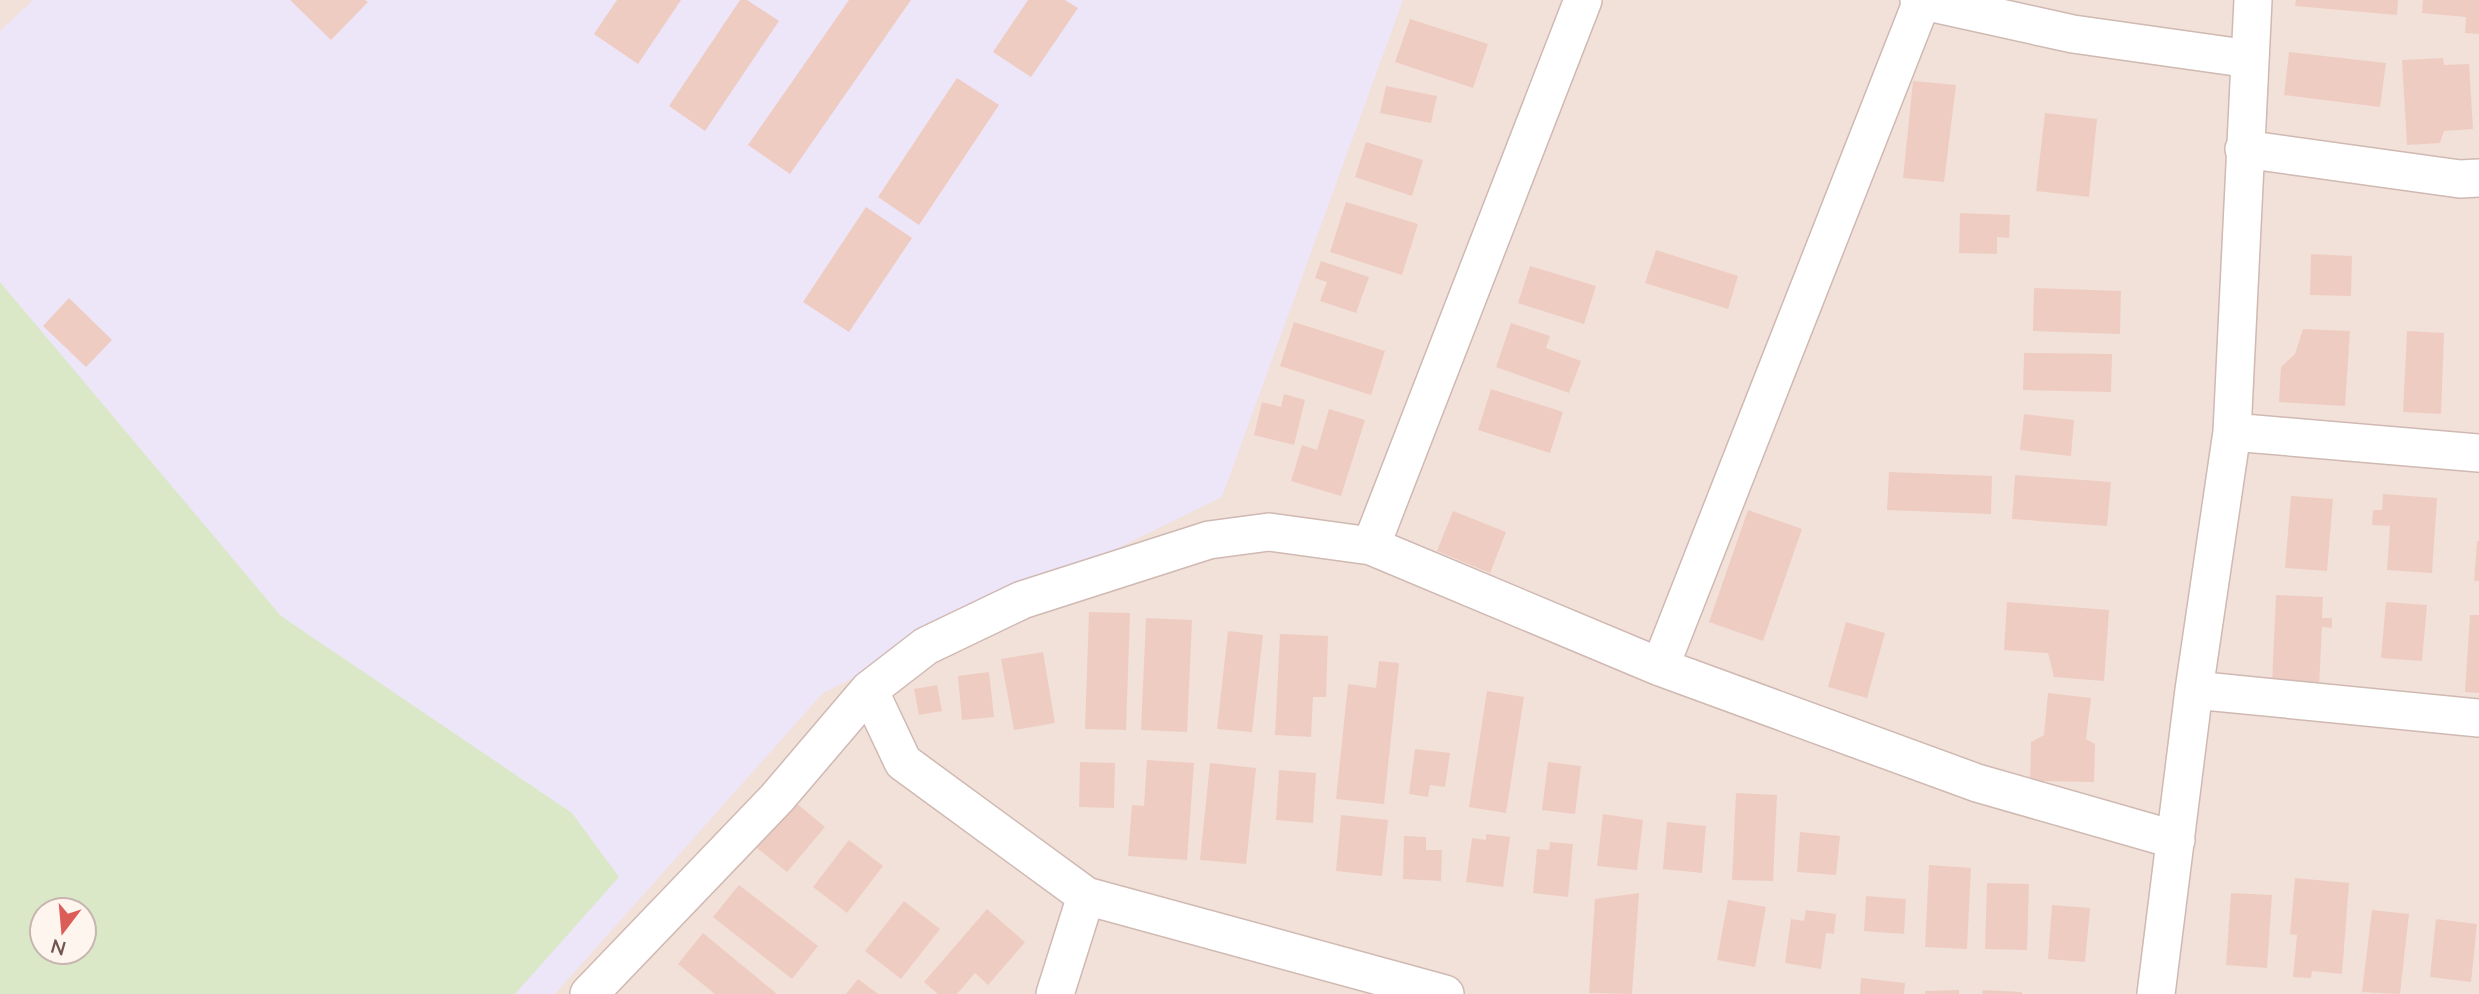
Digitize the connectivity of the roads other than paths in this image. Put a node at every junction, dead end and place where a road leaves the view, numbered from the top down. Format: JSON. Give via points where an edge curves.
{"nodes":[{"id":1,"x":1583,"y":0,"type":"edge"},
{"id":2,"x":2253,"y":0,"type":"edge"},
{"id":3,"x":1920,"y":1,"type":"edge"},
{"id":4,"x":2250,"y":59,"type":"junction"},
{"id":5,"x":2244,"y":149,"type":"junction"},
{"id":6,"x":2479,"y":178,"type":"edge"},
{"id":7,"x":2232,"y":432,"type":"junction"},
{"id":8,"x":2479,"y":453,"type":"edge"},
{"id":9,"x":1371,"y":546,"type":"junction"},
{"id":10,"x":1660,"y":667,"type":"junction"},
{"id":11,"x":2194,"y":690,"type":"junction"},
{"id":12,"x":869,"y":691,"type":"junction"},
{"id":13,"x":2479,"y":718,"type":"edge"},
{"id":14,"x":2175,"y":840,"type":"junction"},
{"id":15,"x":1086,"y":896,"type":"junction"},
{"id":16,"x":589,"y":994,"type":"edge"},
{"id":17,"x":1055,"y":994,"type":"edge"},
{"id":18,"x":1445,"y":994,"type":"edge"},
{"id":19,"x":2156,"y":994,"type":"edge"}],
"edges":[{"from":1,"to":9,"type":"street"},
{"from":2,"to":4,"type":"street"},
{"from":3,"to":4,"type":"street","via":[[2073,34]]},
{"from":3,"to":10,"type":"street"},
{"from":4,"to":5,"type":"street"},
{"from":5,"to":6,"type":"street"},
{"from":5,"to":7,"type":"street"},
{"from":7,"to":8,"type":"street"},
{"from":7,"to":11,"type":"street"},
{"from":9,"to":10,"type":"street"},
{"from":9,"to":12,"type":"street","via":[[1269,532],[1209,540],[1022,600],[926,646]]},
{"from":10,"to":14,"type":"street","via":[[1977,783]]},
{"from":11,"to":13,"type":"street"},
{"from":11,"to":14,"type":"street"},
{"from":12,"to":15,"type":"street","via":[[903,762]]},
{"from":12,"to":16,"type":"street","via":[[777,798]]},
{"from":14,"to":19,"type":"street"},
{"from":15,"to":17,"type":"street"},
{"from":15,"to":18,"type":"street"}]}
